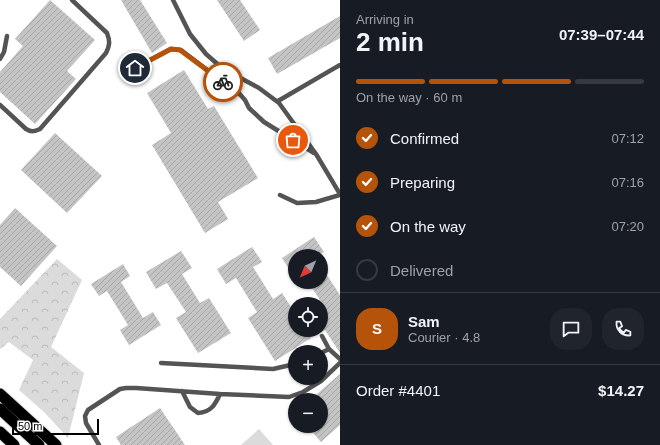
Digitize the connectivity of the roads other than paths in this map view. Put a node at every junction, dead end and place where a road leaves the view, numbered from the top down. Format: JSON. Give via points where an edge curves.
{"nodes":[{"id":1,"x":72,"y":0,"type":"edge"},
{"id":2,"x":173,"y":0,"type":"edge"},
{"id":3,"x":7,"y":36,"type":"dead end"},
{"id":4,"x":0,"y":59,"type":"edge"},
{"id":5,"x":340,"y":65,"type":"edge"},
{"id":6,"x":135,"y":68,"type":"dead end"},
{"id":7,"x":278,"y":102,"type":"junction"},
{"id":8,"x":0,"y":105,"type":"edge"},
{"id":9,"x":316,"y":154,"type":"junction"},
{"id":10,"x":280,"y":195,"type":"dead end"},
{"id":11,"x":340,"y":195,"type":"edge"},
{"id":12,"x":323,"y":337,"type":"edge"},
{"id":13,"x":329,"y":348,"type":"joint"},
{"id":14,"x":340,"y":359,"type":"edge"},
{"id":15,"x":161,"y":363,"type":"dead end"},
{"id":16,"x":340,"y":363,"type":"edge"},
{"id":17,"x":288,"y":366,"type":"edge"},
{"id":18,"x":182,"y":391,"type":"junction"},
{"id":19,"x":0,"y":394,"type":"edge"},
{"id":20,"x":220,"y":394,"type":"junction"},
{"id":21,"x":0,"y":409,"type":"edge"},
{"id":22,"x":0,"y":432,"type":"edge"},
{"id":23,"x":14,"y":445,"type":"edge"},
{"id":24,"x":39,"y":445,"type":"edge"},
{"id":25,"x":56,"y":445,"type":"edge"},
{"id":26,"x":99,"y":445,"type":"edge"}],
"edges":[{"from":1,"to":8,"type":"lane","via":[[107,33],[110,45],[106,52],[35,132],[26,129]]},
{"from":2,"to":7,"type":"lane","via":[[190,34],[206,54],[222,68],[260,88]]},
{"from":3,"to":4,"type":"lane"},
{"from":5,"to":7,"type":"lane"},
{"from":6,"to":9,"type":"lane","via":[[171,49],[180,50],[237,91],[249,108],[264,122]]},
{"from":7,"to":9,"type":"lane"},
{"from":9,"to":11,"type":"lane"},
{"from":10,"to":11,"type":"lane","via":[[297,203],[316,202]]},
{"from":12,"to":13,"type":"lane"},
{"from":13,"to":14,"type":"lane"},
{"from":15,"to":17,"type":"lane","via":[[273,369]]},
{"from":16,"to":20,"type":"lane","via":[[321,381],[303,392],[289,396]]},
{"from":18,"to":20,"type":"lane"},
{"from":18,"to":20,"type":"lane","via":[[190,407],[198,414],[207,412]]},
{"from":18,"to":26,"type":"lane","via":[[120,389],[88,410],[85,416],[86,423]]},
{"from":19,"to":25,"type":"highway"},
{"from":21,"to":24,"type":"highway"},
{"from":22,"to":23,"type":"highway"}]}
